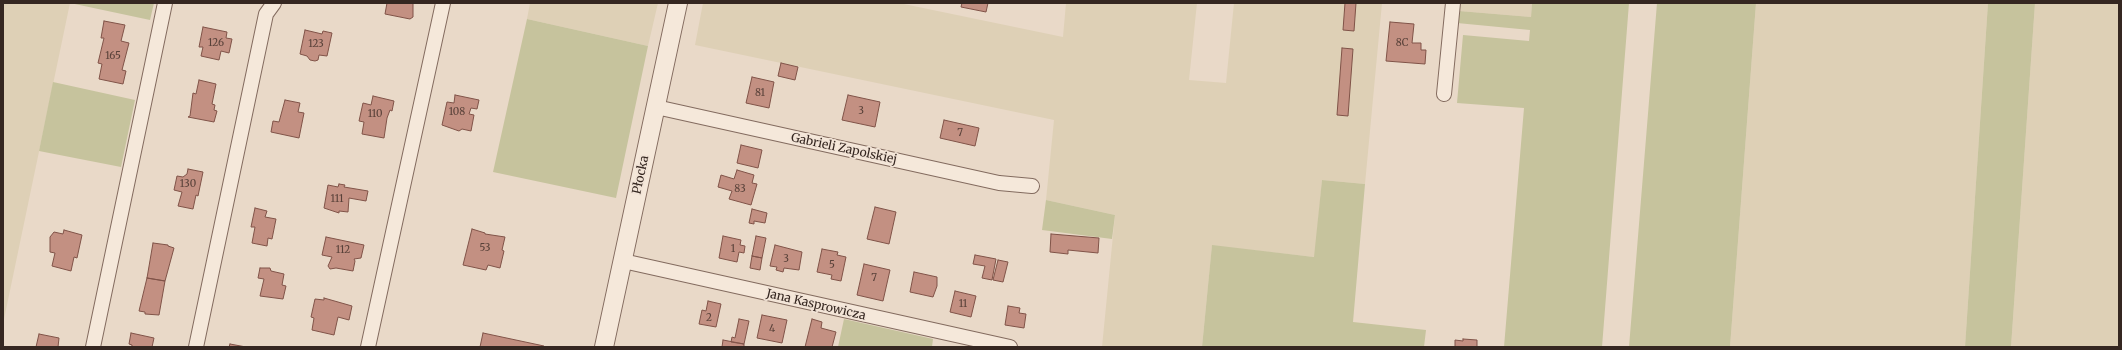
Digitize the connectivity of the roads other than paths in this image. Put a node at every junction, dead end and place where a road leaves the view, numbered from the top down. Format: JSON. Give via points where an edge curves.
{"nodes":[{"id":1,"x":165,"y":3,"type":"edge"},
{"id":2,"x":274,"y":3,"type":"edge"},
{"id":3,"x":443,"y":3,"type":"edge"},
{"id":4,"x":678,"y":3,"type":"edge"},
{"id":5,"x":1453,"y":3,"type":"edge"},
{"id":6,"x":1444,"y":94,"type":"dead end"},
{"id":7,"x":656,"y":107,"type":"junction"},
{"id":8,"x":1032,"y":186,"type":"dead end"},
{"id":9,"x":623,"y":261,"type":"junction"},
{"id":10,"x":93,"y":347,"type":"edge"},
{"id":11,"x":196,"y":347,"type":"edge"},
{"id":12,"x":368,"y":347,"type":"edge"},
{"id":13,"x":604,"y":347,"type":"edge"},
{"id":14,"x":1010,"y":347,"type":"edge"}],
"edges":[{"from":1,"to":10,"type":"street"},
{"from":2,"to":11,"type":"street","via":[[266,14]]},
{"from":3,"to":12,"type":"street"},
{"from":4,"to":7,"type":"street","name":"Płocka"},
{"from":5,"to":6,"type":"street"},
{"from":7,"to":8,"type":"street","name":"Gabrieli Zapolskiej","via":[[999,183]]},
{"from":7,"to":9,"type":"street","name":"Płocka"},
{"from":9,"to":13,"type":"street","name":"Płocka"},
{"from":9,"to":14,"type":"street","name":"Jana Kasprowicza"}]}
